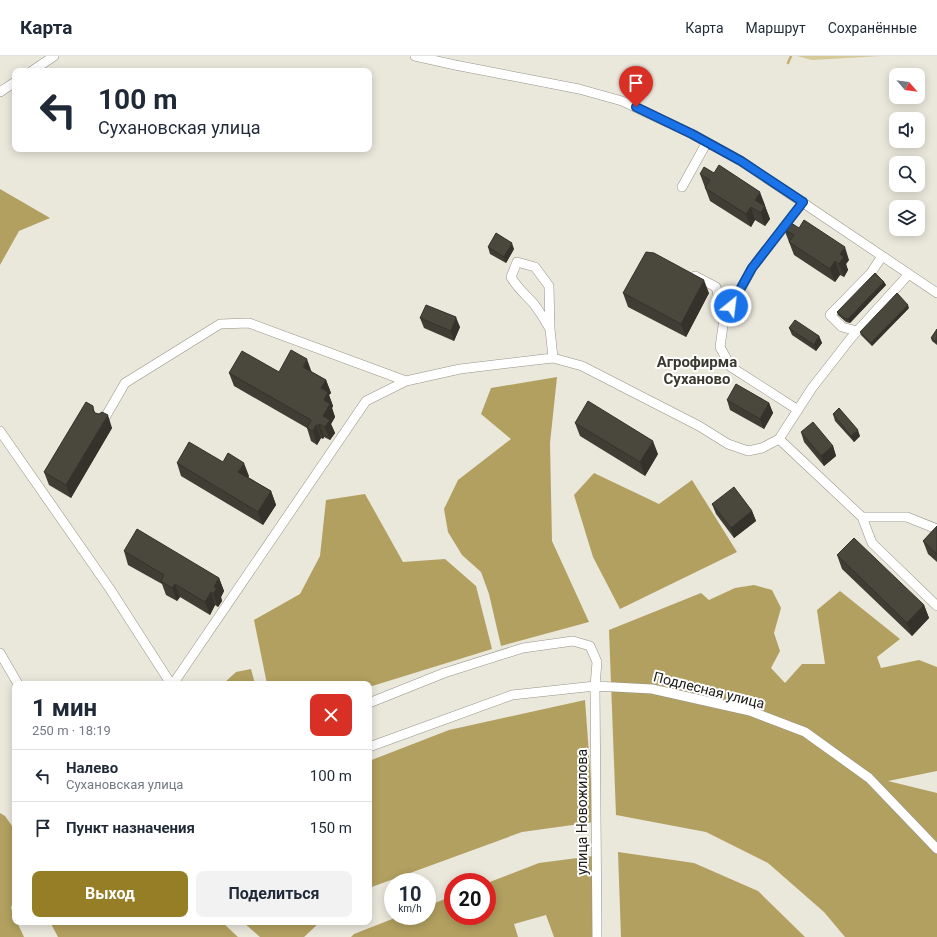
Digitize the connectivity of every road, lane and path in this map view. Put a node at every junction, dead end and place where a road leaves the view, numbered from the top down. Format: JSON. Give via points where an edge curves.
{"nodes":[{"id":1,"x":54,"y":56,"type":"edge"},
{"id":2,"x":415,"y":56,"type":"edge"},
{"id":3,"x":36,"y":68,"type":"edge"},
{"id":4,"x":12,"y":84,"type":"edge"},
{"id":5,"x":0,"y":92,"type":"edge"},
{"id":6,"x":707,"y":142,"type":"junction"},
{"id":7,"x":682,"y":188,"type":"dead end"},
{"id":8,"x":803,"y":202,"type":"junction"},
{"id":9,"x":882,"y":256,"type":"junction"},
{"id":10,"x":683,"y":270,"type":"edge"},
{"id":11,"x":908,"y":275,"type":"junction"},
{"id":12,"x":937,"y":293,"type":"edge"},
{"id":13,"x":724,"y":319,"type":"junction"},
{"id":14,"x":550,"y":329,"type":"junction"},
{"id":15,"x":857,"y":331,"type":"junction"},
{"id":16,"x":553,"y":358,"type":"junction"},
{"id":17,"x":406,"y":381,"type":"junction"},
{"id":18,"x":798,"y":410,"type":"junction"},
{"id":19,"x":103,"y":421,"type":"edge"},
{"id":20,"x":0,"y":430,"type":"edge"},
{"id":21,"x":779,"y":439,"type":"junction"},
{"id":22,"x":862,"y":517,"type":"junction"},
{"id":23,"x":937,"y":529,"type":"edge"},
{"id":24,"x":937,"y":606,"type":"edge"},
{"id":25,"x":0,"y":653,"type":"edge"},
{"id":26,"x":16,"y":681,"type":"edge"},
{"id":27,"x":170,"y":681,"type":"edge"},
{"id":28,"x":174,"y":681,"type":"edge"},
{"id":29,"x":595,"y":686,"type":"junction"},
{"id":30,"x":372,"y":702,"type":"edge"},
{"id":31,"x":372,"y":746,"type":"edge"},
{"id":32,"x":937,"y":849,"type":"edge"},
{"id":33,"x":597,"y":937,"type":"edge"}],
"edges":[{"from":1,"to":3,"type":"street"},
{"from":2,"to":6,"type":"street","via":[[579,89],[622,101]]},
{"from":4,"to":5,"type":"street"},
{"from":6,"to":7,"type":"street"},
{"from":6,"to":8,"type":"street"},
{"from":8,"to":9,"type":"street"},
{"from":8,"to":13,"type":"street","via":[[752,268]]},
{"from":9,"to":11,"type":"street"},
{"from":9,"to":15,"type":"street","via":[[871,273],[830,315],[842,327]]},
{"from":10,"to":13,"type":"street","via":[[716,287]]},
{"from":11,"to":12,"type":"street"},
{"from":11,"to":15,"type":"street"},
{"from":13,"to":18,"type":"street","via":[[720,347],[731,367]]},
{"from":14,"to":14,"type":"street","via":[[548,286],[535,267],[517,262],[511,277],[537,308]]},
{"from":14,"to":16,"type":"street"},
{"from":15,"to":18,"type":"street"},
{"from":16,"to":17,"type":"street","via":[[460,369]]},
{"from":16,"to":21,"type":"street","via":[[582,366],[699,426],[728,444],[748,450],[762,448]]},
{"from":17,"to":19,"type":"street","via":[[250,323],[220,324],[125,383]]},
{"from":17,"to":28,"type":"street","via":[[366,401]]},
{"from":18,"to":21,"type":"street"},
{"from":20,"to":27,"type":"street"},
{"from":21,"to":22,"type":"street"},
{"from":22,"to":23,"type":"street","via":[[907,517]]},
{"from":22,"to":24,"type":"street","via":[[872,543]]},
{"from":25,"to":26,"type":"street"},
{"from":29,"to":30,"type":"street","name":"улица Новожилова","via":[[597,662],[590,646],[573,641],[523,648],[444,673]]},
{"from":29,"to":31,"type":"street","name":"Подлесная улица","via":[[512,695]]},
{"from":29,"to":32,"type":"street","name":"Подлесная улица","via":[[652,689],[750,711],[805,732],[869,778]]},
{"from":29,"to":33,"type":"street","name":"улица Новожилова"}]}
